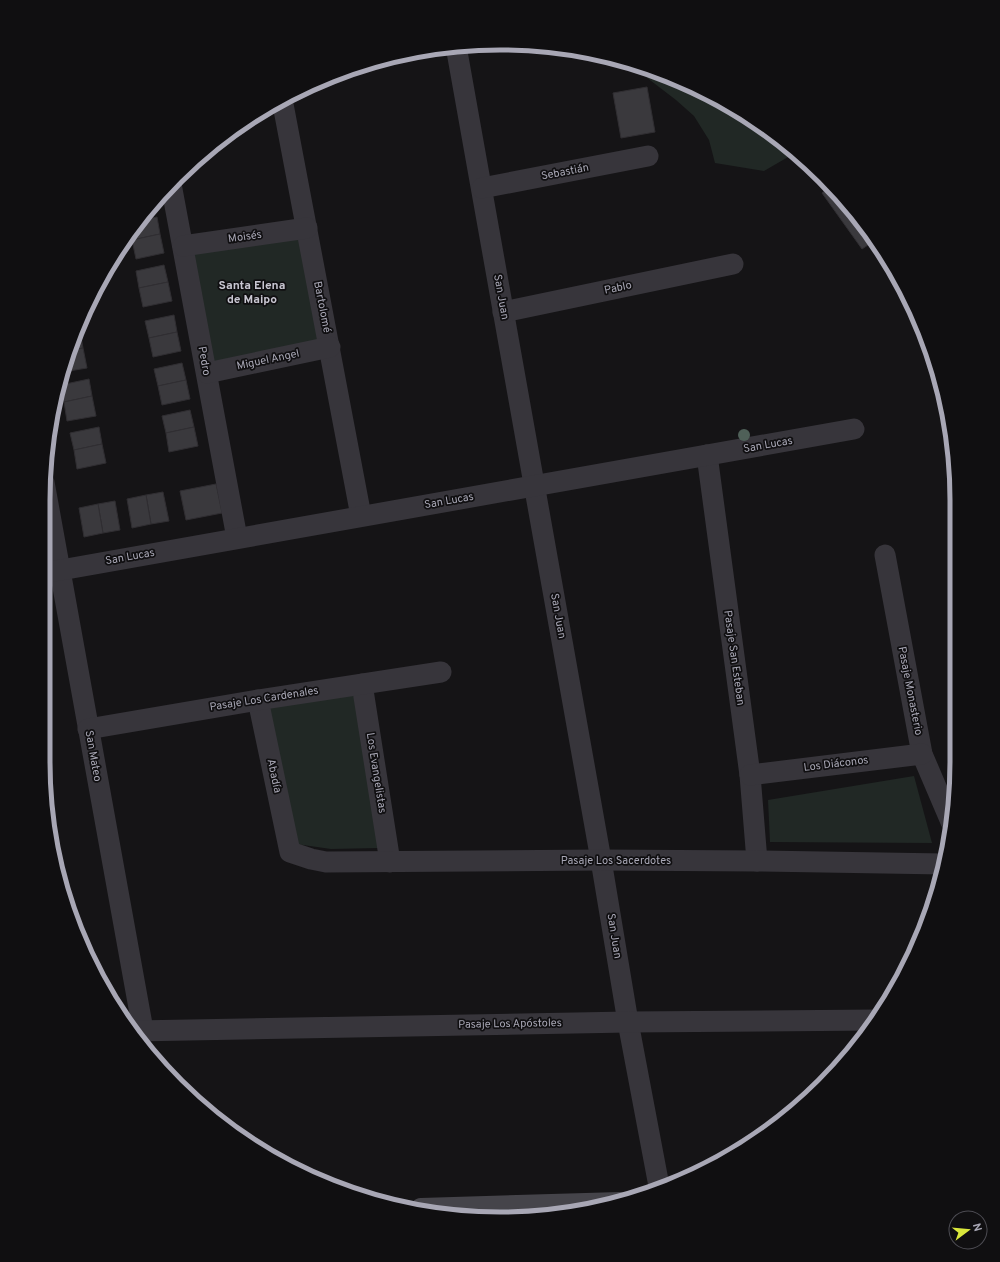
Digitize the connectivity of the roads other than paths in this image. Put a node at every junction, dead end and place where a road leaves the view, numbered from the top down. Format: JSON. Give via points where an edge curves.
{"nodes":[{"id":1,"x":457,"y":52,"type":"edge"},
{"id":2,"x":283,"y":106,"type":"edge"},
{"id":3,"x":648,"y":156,"type":"dead end"},
{"id":4,"x":482,"y":188,"type":"junction"},
{"id":5,"x":173,"y":192,"type":"edge"},
{"id":6,"x":307,"y":228,"type":"junction"},
{"id":7,"x":183,"y":246,"type":"junction"},
{"id":8,"x":733,"y":264,"type":"dead end"},
{"id":9,"x":503,"y":312,"type":"junction"},
{"id":10,"x":330,"y":347,"type":"junction"},
{"id":11,"x":207,"y":373,"type":"junction"},
{"id":12,"x":854,"y":429,"type":"dead end"},
{"id":13,"x":707,"y":455,"type":"junction"},
{"id":14,"x":534,"y":486,"type":"junction"},
{"id":15,"x":361,"y":516,"type":"junction"},
{"id":16,"x":237,"y":538,"type":"junction"},
{"id":17,"x":50,"y":549,"type":"edge"},
{"id":18,"x":885,"y":555,"type":"dead end"},
{"id":19,"x":52,"y":571,"type":"edge"},
{"id":20,"x":441,"y":672,"type":"dead end"},
{"id":21,"x":362,"y":684,"type":"junction"},
{"id":22,"x":258,"y":700,"type":"junction"},
{"id":23,"x":88,"y":729,"type":"junction"},
{"id":24,"x":922,"y":754,"type":"junction"},
{"id":25,"x":750,"y":775,"type":"junction"},
{"id":26,"x":947,"y":812,"type":"edge"},
{"id":27,"x":290,"y":852,"type":"joint"},
{"id":28,"x":601,"y":860,"type":"junction"},
{"id":29,"x":757,"y":861,"type":"junction"},
{"id":30,"x":390,"y":862,"type":"junction"},
{"id":31,"x":938,"y":864,"type":"edge"},
{"id":32,"x":868,"y":1020,"type":"edge"},
{"id":33,"x":628,"y":1022,"type":"junction"},
{"id":34,"x":139,"y":1030,"type":"edge"},
{"id":35,"x":140,"y":1032,"type":"edge"},
{"id":36,"x":658,"y":1183,"type":"edge"},
{"id":37,"x":581,"y":1204,"type":"edge"},
{"id":38,"x":444,"y":1208,"type":"edge"}],
"edges":[{"from":1,"to":4,"type":"street","name":"San Juan"},
{"from":2,"to":6,"type":"street","name":"Bartolomé"},
{"from":3,"to":4,"type":"street","name":"Sebastián"},
{"from":4,"to":9,"type":"street","name":"San Juan"},
{"from":5,"to":7,"type":"street","name":"Pedro"},
{"from":6,"to":7,"type":"street","name":"Moisés"},
{"from":6,"to":10,"type":"street","name":"Bartolomé"},
{"from":7,"to":11,"type":"street","name":"Pedro"},
{"from":8,"to":9,"type":"street","name":"Pablo"},
{"from":9,"to":14,"type":"street","name":"San Juan"},
{"from":10,"to":11,"type":"street","name":"Miguel Angel"},
{"from":10,"to":15,"type":"street","name":"Bartolomé"},
{"from":11,"to":16,"type":"street","name":"Pedro"},
{"from":12,"to":13,"type":"street","name":"San Lucas"},
{"from":13,"to":14,"type":"street","name":"San Lucas"},
{"from":13,"to":25,"type":"street","name":"Pasaje San Esteban"},
{"from":14,"to":15,"type":"street","name":"San Lucas"},
{"from":14,"to":28,"type":"street","name":"San Juan"},
{"from":15,"to":16,"type":"street","name":"San Lucas"},
{"from":16,"to":19,"type":"street","name":"San Lucas"},
{"from":17,"to":19,"type":"street","name":"San Mateo"},
{"from":18,"to":24,"type":"street","name":"Pasaje Monasterio"},
{"from":19,"to":23,"type":"street","name":"San Mateo"},
{"from":20,"to":21,"type":"street","name":"Pasaje Los Cardenales"},
{"from":21,"to":22,"type":"street","name":"Pasaje Los Cardenales"},
{"from":21,"to":30,"type":"street","name":"Los Evangelistas"},
{"from":22,"to":23,"type":"street","name":"Pasaje Los Cardenales"},
{"from":22,"to":27,"type":"street","name":"Abadía"},
{"from":23,"to":34,"type":"street","name":"San Mateo"},
{"from":24,"to":25,"type":"street","name":"Los Diáconos"},
{"from":24,"to":26,"type":"street","name":"Pasaje Monasterio"},
{"from":25,"to":29,"type":"street","name":"Pasaje San Esteban"},
{"from":27,"to":30,"type":"street","name":"Pasaje Los Sacerdotes","via":[[326,862]]},
{"from":28,"to":29,"type":"street","name":"Pasaje Los Sacerdotes"},
{"from":28,"to":30,"type":"street","name":"Pasaje Los Sacerdotes"},
{"from":28,"to":33,"type":"street","name":"San Juan"},
{"from":29,"to":31,"type":"street","name":"Pasaje Los Sacerdotes"},
{"from":32,"to":33,"type":"street","name":"Pasaje Los Apóstoles"},
{"from":33,"to":35,"type":"street","name":"Pasaje Los Apóstoles"},
{"from":33,"to":36,"type":"street","name":"San Juan"},
{"from":37,"to":38,"type":"main road"}]}
